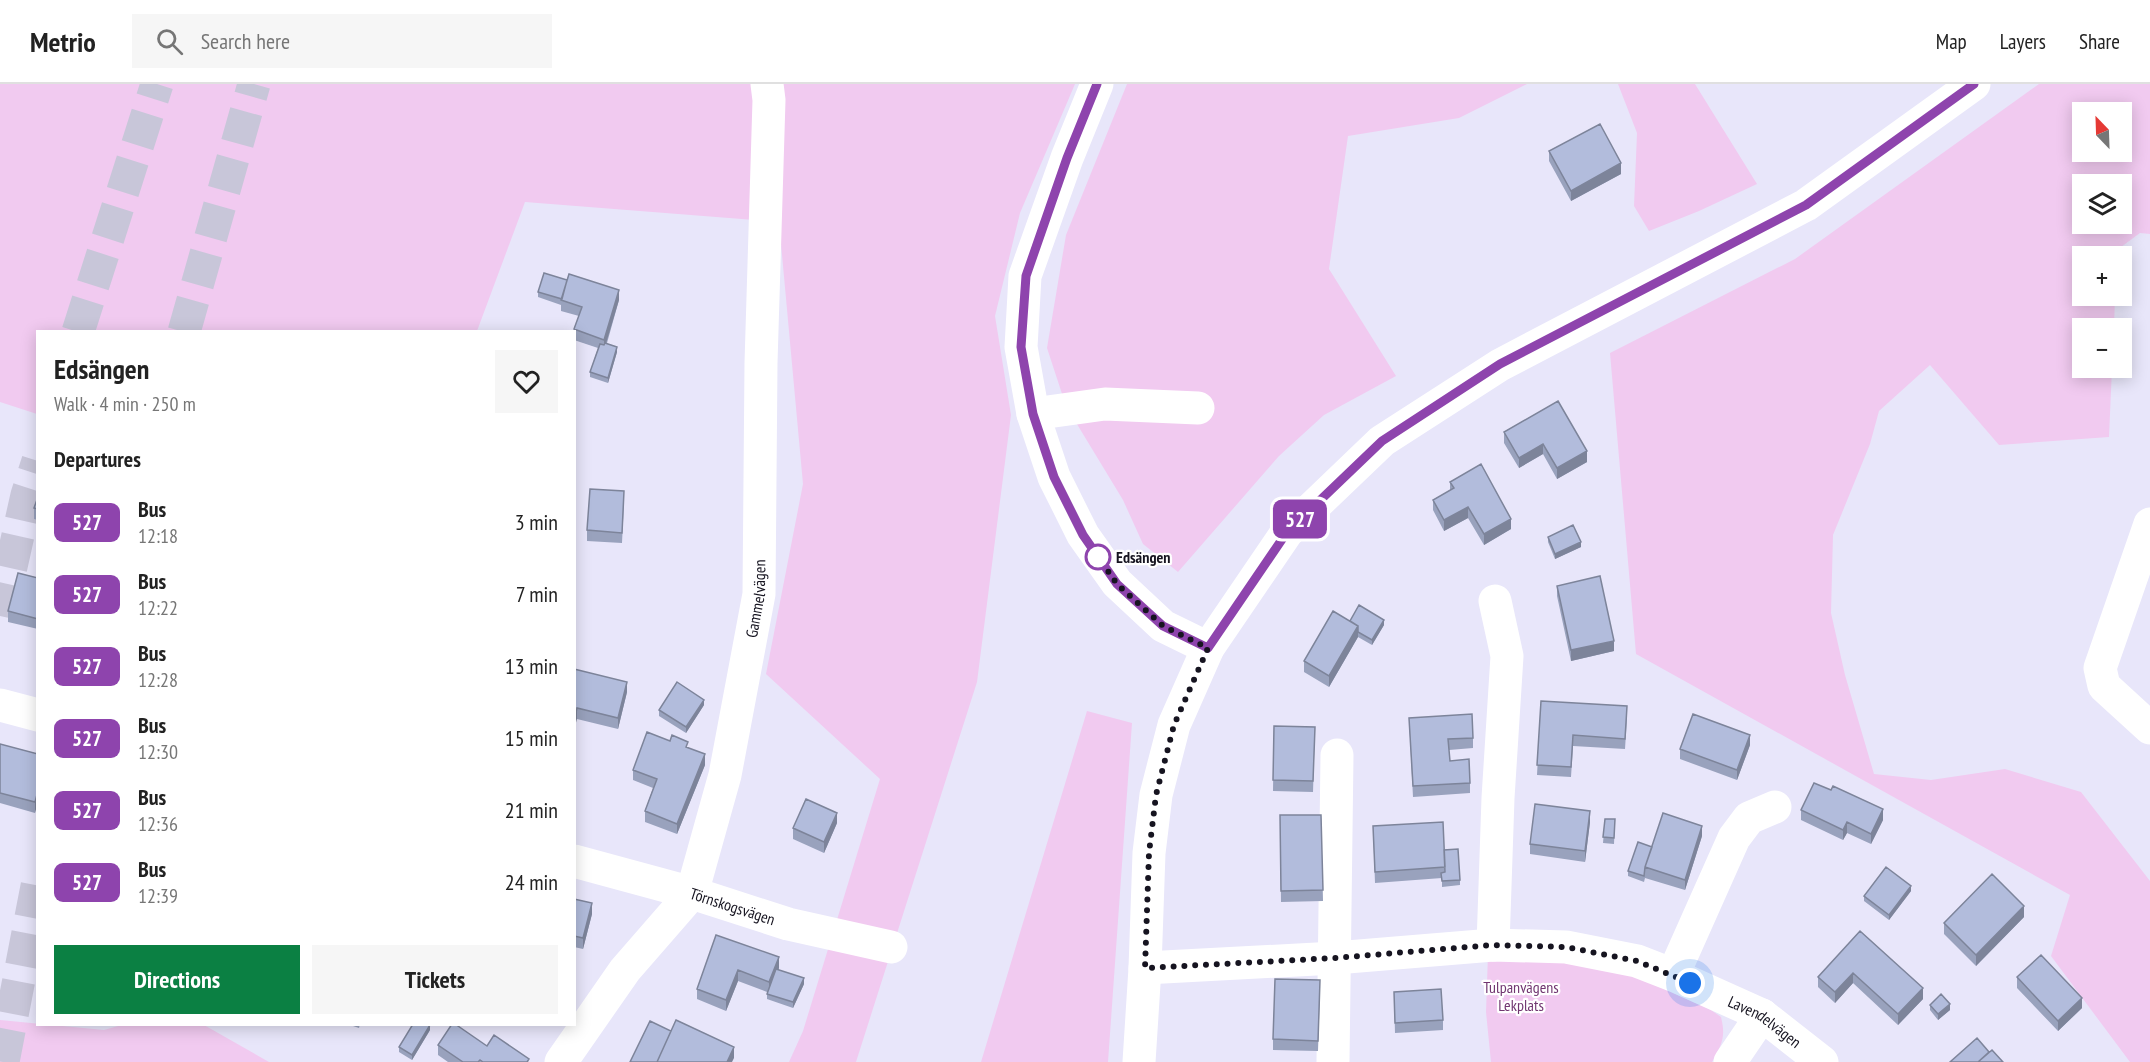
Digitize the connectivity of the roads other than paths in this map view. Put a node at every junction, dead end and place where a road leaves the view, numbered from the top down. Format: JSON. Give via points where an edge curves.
{"nodes":[{"id":1,"x":767,"y":84,"type":"edge"},
{"id":2,"x":1097,"y":84,"type":"edge"},
{"id":3,"x":1974,"y":84,"type":"edge"},
{"id":4,"x":1198,"y":408,"type":"dead end"},
{"id":5,"x":1033,"y":414,"type":"junction"},
{"id":6,"x":2150,"y":524,"type":"edge"},
{"id":7,"x":1495,"y":601,"type":"dead end"},
{"id":8,"x":1208,"y":648,"type":"junction"},
{"id":9,"x":0,"y":705,"type":"edge"},
{"id":10,"x":36,"y":714,"type":"edge"},
{"id":11,"x":2150,"y":728,"type":"edge"},
{"id":12,"x":1337,"y":755,"type":"dead end"},
{"id":13,"x":1775,"y":807,"type":"dead end"},
{"id":14,"x":576,"y":862,"type":"edge"},
{"id":15,"x":692,"y":893,"type":"junction"},
{"id":16,"x":1492,"y":945,"type":"junction"},
{"id":17,"x":891,"y":947,"type":"dead end"},
{"id":18,"x":1335,"y":958,"type":"junction"},
{"id":19,"x":1145,"y":968,"type":"junction"},
{"id":20,"x":1673,"y":975,"type":"junction"},
{"id":21,"x":1762,"y":1015,"type":"junction"},
{"id":22,"x":561,"y":1062,"type":"edge"},
{"id":23,"x":1139,"y":1062,"type":"edge"},
{"id":24,"x":1333,"y":1062,"type":"edge"},
{"id":25,"x":1730,"y":1062,"type":"edge"},
{"id":26,"x":1822,"y":1062,"type":"edge"}],
"edges":[{"from":1,"to":15,"type":"street","name":"Gammelvägen","via":[[759,594],[725,775]]},
{"from":2,"to":5,"type":"street","via":[[1026,276],[1021,347]]},
{"from":3,"to":8,"type":"street","via":[[1806,205],[1500,364],[1382,441],[1287,532]]},
{"from":4,"to":5,"type":"street","via":[[1105,404]]},
{"from":5,"to":8,"type":"street","via":[[1059,487],[1083,535],[1117,584],[1163,626]]},
{"from":6,"to":11,"type":"street","via":[[2100,668],[2104,686]]},
{"from":7,"to":16,"type":"street","via":[[1507,656]]},
{"from":8,"to":19,"type":"street","via":[[1174,725],[1156,795],[1149,853]]},
{"from":9,"to":10,"type":"street"},
{"from":12,"to":18,"type":"street"},
{"from":13,"to":20,"type":"street","via":[[1749,818],[1734,838]]},
{"from":14,"to":15,"type":"street","name":"Törnskogsvägen"},
{"from":15,"to":17,"type":"street","name":"Törnskogsvägen","via":[[788,924]]},
{"from":15,"to":22,"type":"street","name":"Gammelvägen","via":[[625,970]]},
{"from":16,"to":18,"type":"street","name":"Lavendelvägen"},
{"from":16,"to":20,"type":"street","name":"Lavendelvägen","via":[[1566,947],[1637,961]]},
{"from":18,"to":19,"type":"street","name":"Lavendelvägen"},
{"from":18,"to":24,"type":"street"},
{"from":19,"to":23,"type":"street"},
{"from":20,"to":21,"type":"street","name":"Lavendelvägen"},
{"from":21,"to":25,"type":"street"},
{"from":21,"to":26,"type":"street","name":"Lavendelvägen"}]}
